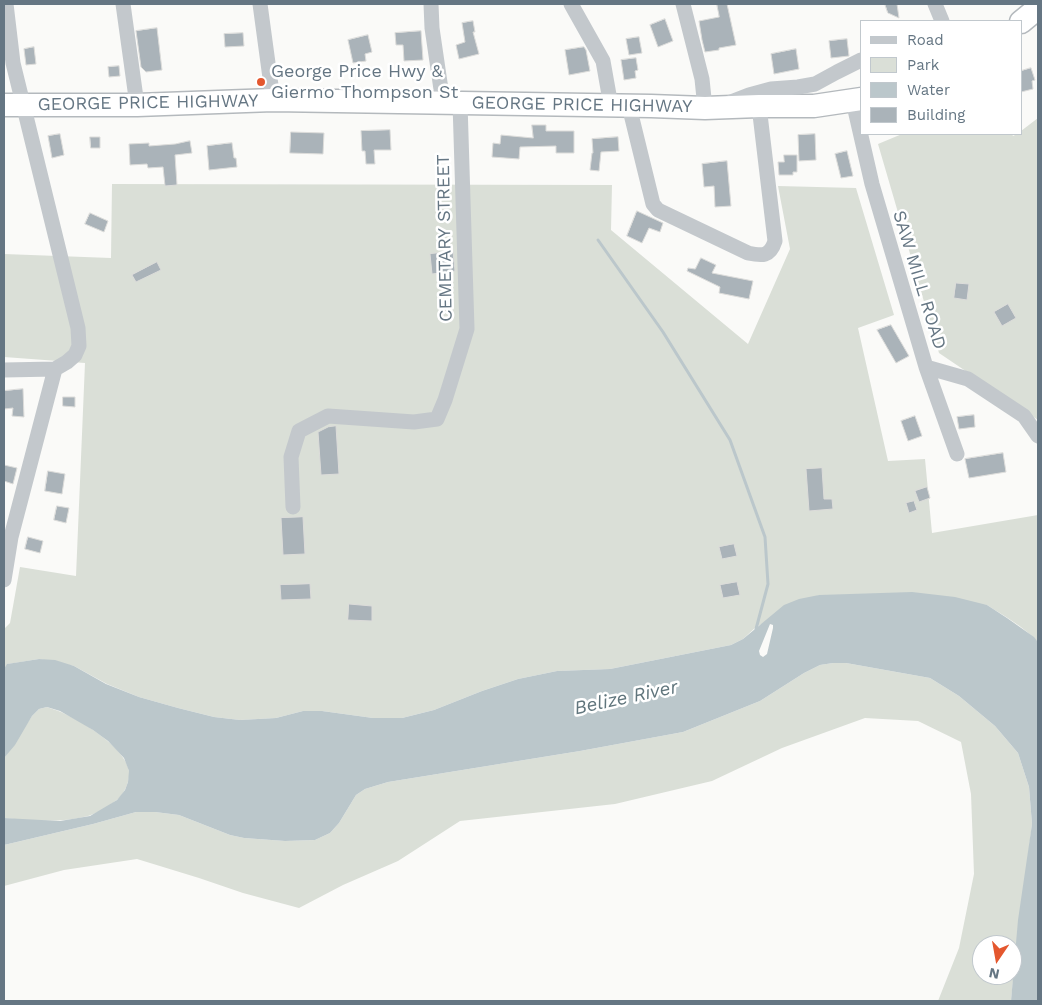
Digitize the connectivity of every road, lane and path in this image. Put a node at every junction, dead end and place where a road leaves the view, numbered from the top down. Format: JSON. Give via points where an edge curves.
{"nodes":[{"id":1,"x":6,"y":4,"type":"edge"},
{"id":2,"x":122,"y":4,"type":"edge"},
{"id":3,"x":260,"y":4,"type":"edge"},
{"id":4,"x":431,"y":4,"type":"edge"},
{"id":5,"x":571,"y":4,"type":"edge"},
{"id":6,"x":683,"y":4,"type":"edge"},
{"id":7,"x":935,"y":4,"type":"edge"},
{"id":8,"x":1038,"y":8,"type":"edge"},
{"id":9,"x":942,"y":20,"type":"edge"},
{"id":10,"x":1022,"y":21,"type":"edge"},
{"id":11,"x":860,"y":60,"type":"edge"},
{"id":12,"x":272,"y":100,"type":"junction"},
{"id":13,"x":857,"y":100,"type":"edge"},
{"id":14,"x":452,"y":103,"type":"junction"},
{"id":15,"x":14,"y":105,"type":"edge"},
{"id":16,"x":137,"y":105,"type":"junction"},
{"id":17,"x":620,"y":106,"type":"junction"},
{"id":18,"x":759,"y":106,"type":"junction"},
{"id":19,"x":711,"y":108,"type":"junction"},
{"id":20,"x":860,"y":117,"type":"edge"},
{"id":21,"x":863,"y":135,"type":"edge"},
{"id":22,"x":926,"y":367,"type":"junction"},
{"id":23,"x":55,"y":369,"type":"junction"},
{"id":24,"x":4,"y":370,"type":"edge"},
{"id":25,"x":1038,"y":436,"type":"edge"},
{"id":26,"x":956,"y":454,"type":"dead end"},
{"id":27,"x":293,"y":507,"type":"dead end"},
{"id":28,"x":4,"y":580,"type":"edge"}],
"edges":[{"from":1,"to":15,"type":"street"},
{"from":2,"to":16,"type":"street"},
{"from":3,"to":12,"type":"street"},
{"from":4,"to":14,"type":"street","via":[[432,28]]},
{"from":5,"to":17,"type":"street","via":[[603,61]]},
{"from":6,"to":19,"type":"street"},
{"from":7,"to":9,"type":"street"},
{"from":8,"to":10,"type":"highway"},
{"from":11,"to":19,"type":"street","via":[[815,84],[771,89]]},
{"from":12,"to":14,"type":"highway","name":"GEORGE PRICE HIGHWAY"},
{"from":12,"to":16,"type":"highway","name":"GEORGE PRICE HIGHWAY"},
{"from":13,"to":18,"type":"highway","name":"GEORGE PRICE HIGHWAY","via":[[814,106]]},
{"from":13,"to":20,"type":"street","name":"SAW MILL ROAD"},
{"from":14,"to":17,"type":"highway","name":"GEORGE PRICE HIGHWAY"},
{"from":14,"to":27,"type":"street","name":"CEMETARY STREET","via":[[467,329],[445,400],[437,418],[414,422],[328,416],[299,431],[291,457]]},
{"from":15,"to":16,"type":"highway","name":"GEORGE PRICE HIGHWAY"},
{"from":15,"to":23,"type":"street","via":[[78,328],[80,346],[67,362]]},
{"from":17,"to":18,"type":"street","via":[[653,204],[658,210],[759,255],[773,248],[774,241]]},
{"from":17,"to":19,"type":"highway","name":"GEORGE PRICE HIGHWAY"},
{"from":18,"to":19,"type":"highway","name":"GEORGE PRICE HIGHWAY"},
{"from":21,"to":22,"type":"street","name":"SAW MILL ROAD","via":[[872,184]]},
{"from":22,"to":25,"type":"street","name":"SAW MILL ROAD","via":[[968,379],[1024,416]]},
{"from":22,"to":26,"type":"street"},
{"from":23,"to":24,"type":"street"},
{"from":23,"to":28,"type":"street","via":[[11,537]]}]}
